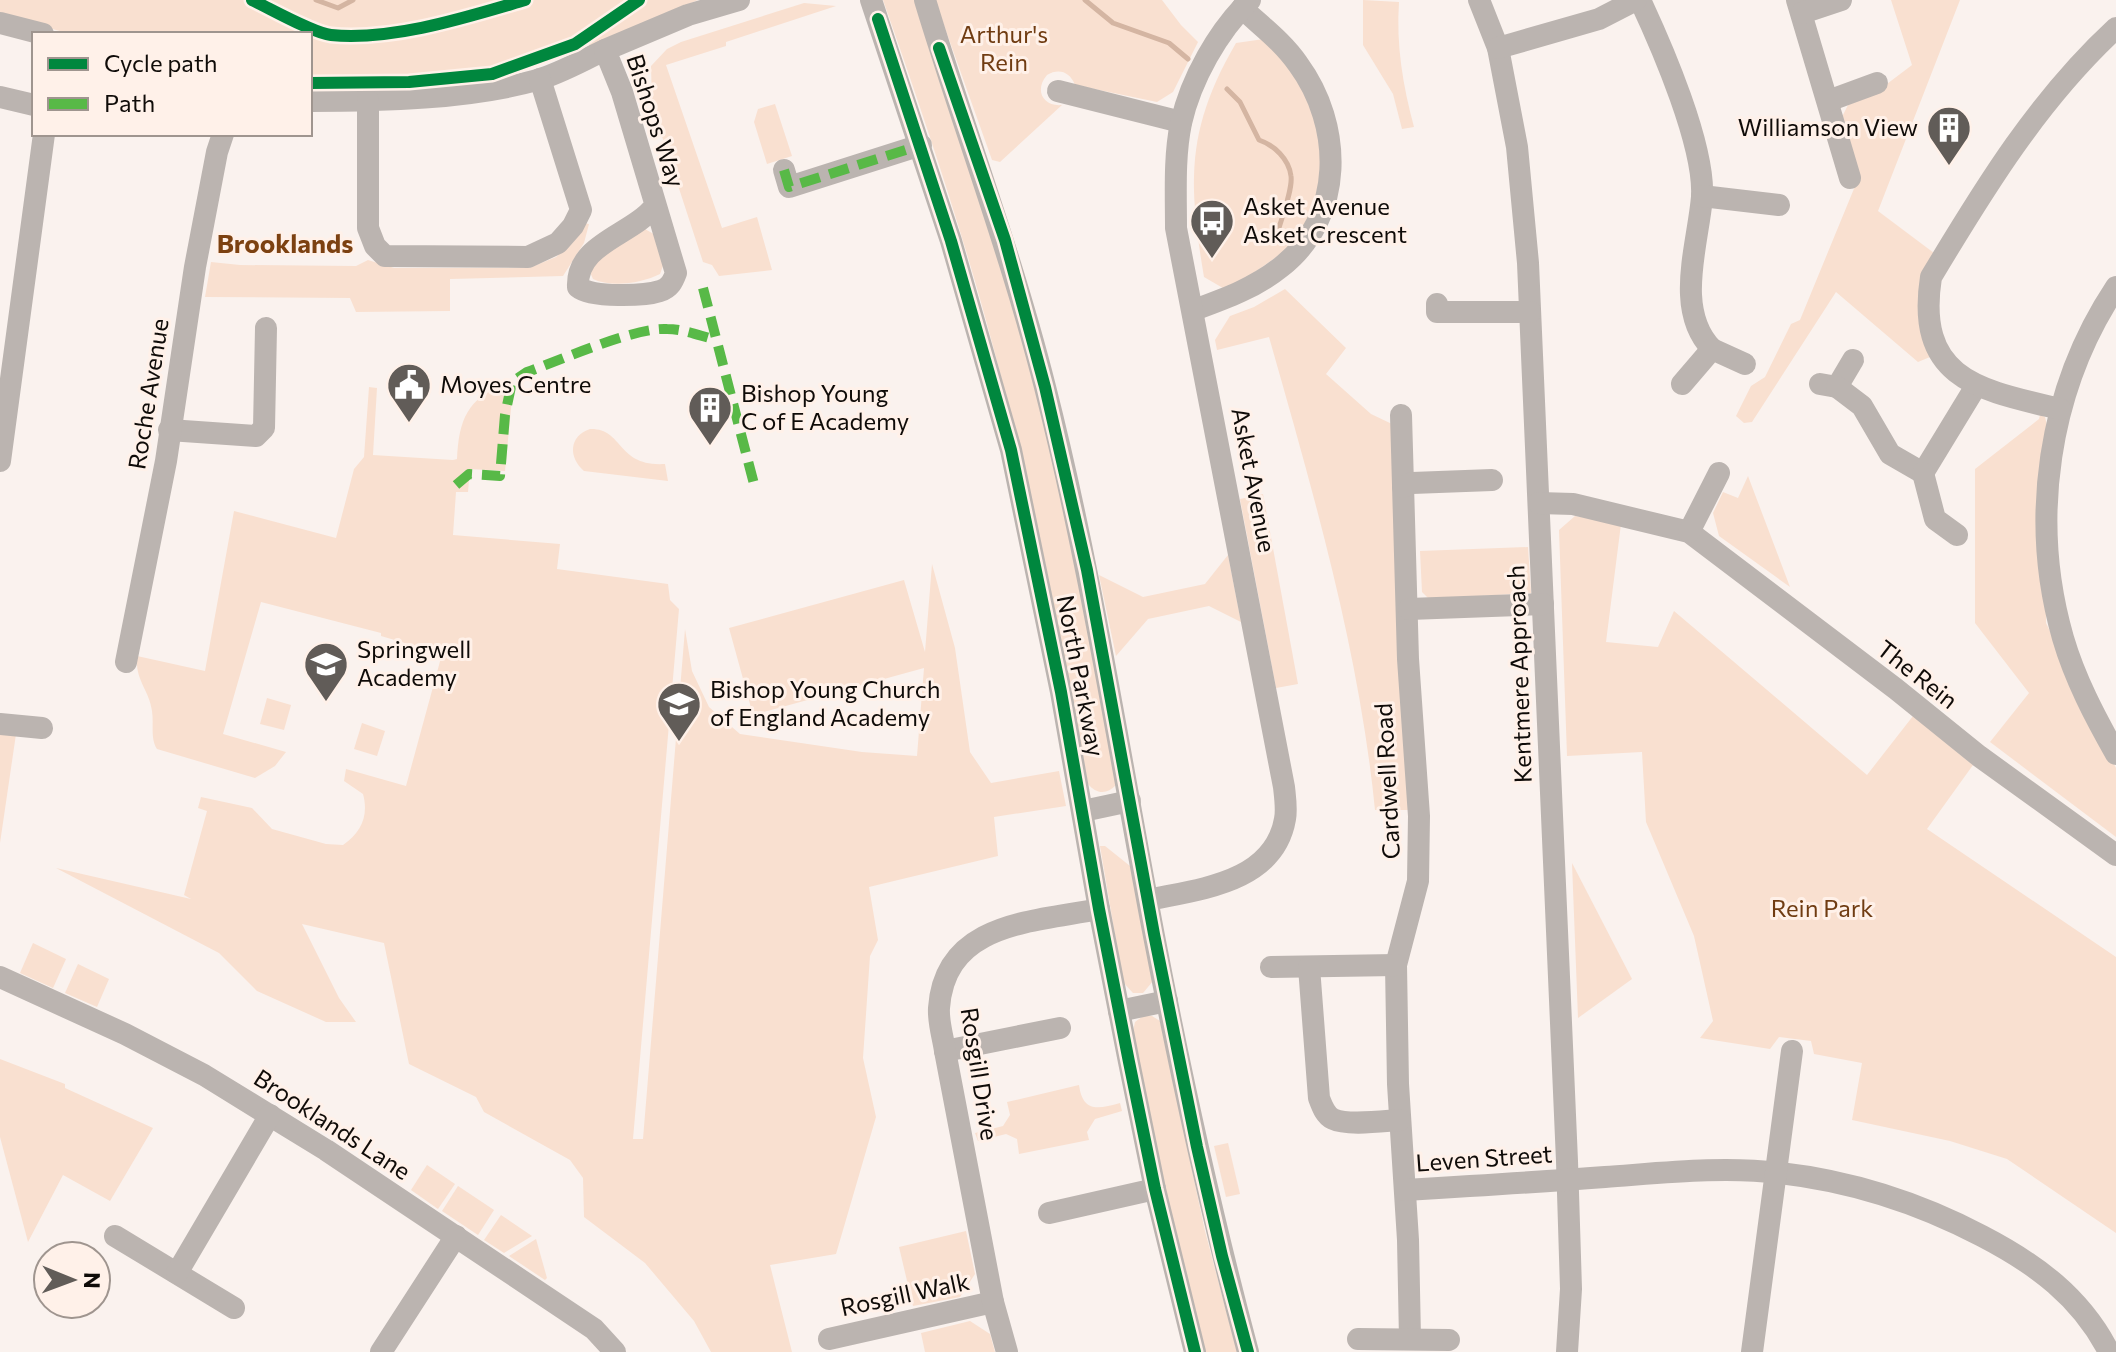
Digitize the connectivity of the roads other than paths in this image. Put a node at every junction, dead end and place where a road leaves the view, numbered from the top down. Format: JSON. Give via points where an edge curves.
{"nodes":[{"id":1,"x":739,"y":0,"type":"edge"},
{"id":2,"x":871,"y":0,"type":"edge"},
{"id":3,"x":925,"y":0,"type":"edge"},
{"id":4,"x":1479,"y":0,"type":"edge"},
{"id":5,"x":1638,"y":0,"type":"edge"},
{"id":6,"x":1841,"y":0,"type":"edge"},
{"id":7,"x":1246,"y":4,"type":"edge"},
{"id":8,"x":1800,"y":7,"type":"edge"},
{"id":9,"x":0,"y":23,"type":"edge"},
{"id":10,"x":2116,"y":28,"type":"edge"},
{"id":11,"x":35,"y":32,"type":"edge"},
{"id":12,"x":1498,"y":48,"type":"junction"},
{"id":13,"x":605,"y":50,"type":"junction"},
{"id":14,"x":540,"y":79,"type":"junction"},
{"id":15,"x":1877,"y":83,"type":"dead end"},
{"id":16,"x":1058,"y":91,"type":"dead end"},
{"id":17,"x":0,"y":97,"type":"edge"},
{"id":18,"x":312,"y":101,"type":"edge"},
{"id":19,"x":368,"y":101,"type":"junction"},
{"id":20,"x":1828,"y":101,"type":"junction"},
{"id":21,"x":32,"y":105,"type":"edge"},
{"id":22,"x":1181,"y":122,"type":"junction"},
{"id":23,"x":44,"y":136,"type":"edge"},
{"id":24,"x":222,"y":136,"type":"edge"},
{"id":25,"x":921,"y":145,"type":"junction"},
{"id":26,"x":784,"y":170,"type":"dead end"},
{"id":27,"x":1850,"y":178,"type":"dead end"},
{"id":28,"x":1702,"y":196,"type":"junction"},
{"id":29,"x":1779,"y":205,"type":"dead end"},
{"id":30,"x":655,"y":206,"type":"junction"},
{"id":31,"x":2116,"y":287,"type":"edge"},
{"id":32,"x":1437,"y":304,"type":"dead end"},
{"id":33,"x":1194,"y":310,"type":"junction"},
{"id":34,"x":1524,"y":312,"type":"junction"},
{"id":35,"x":266,"y":328,"type":"dead end"},
{"id":36,"x":1712,"y":349,"type":"junction"},
{"id":37,"x":1853,"y":360,"type":"dead end"},
{"id":38,"x":1745,"y":364,"type":"dead end"},
{"id":39,"x":1682,"y":384,"type":"dead end"},
{"id":40,"x":1976,"y":386,"type":"junction"},
{"id":41,"x":2060,"y":409,"type":"junction"},
{"id":42,"x":1401,"y":415,"type":"dead end"},
{"id":43,"x":169,"y":430,"type":"junction"},
{"id":44,"x":0,"y":457,"type":"edge"},
{"id":45,"x":1719,"y":473,"type":"dead end"},
{"id":46,"x":1923,"y":473,"type":"junction"},
{"id":47,"x":1492,"y":480,"type":"dead end"},
{"id":48,"x":1403,"y":487,"type":"junction"},
{"id":49,"x":1539,"y":503,"type":"junction"},
{"id":50,"x":1689,"y":532,"type":"junction"},
{"id":51,"x":1957,"y":535,"type":"dead end"},
{"id":52,"x":1543,"y":604,"type":"junction"},
{"id":53,"x":1409,"y":609,"type":"junction"},
{"id":54,"x":126,"y":662,"type":"dead end"},
{"id":55,"x":0,"y":724,"type":"edge"},
{"id":56,"x":42,"y":728,"type":"dead end"},
{"id":57,"x":2116,"y":754,"type":"edge"},
{"id":58,"x":1130,"y":801,"type":"junction"},
{"id":59,"x":1083,"y":811,"type":"junction"},
{"id":60,"x":2116,"y":855,"type":"edge"},
{"id":61,"x":1148,"y":900,"type":"junction"},
{"id":62,"x":1099,"y":909,"type":"junction"},
{"id":63,"x":1396,"y":965,"type":"junction"},
{"id":64,"x":1309,"y":967,"type":"junction"},
{"id":65,"x":1269,"y":969,"type":"dead end"},
{"id":66,"x":0,"y":977,"type":"edge"},
{"id":67,"x":1167,"y":1001,"type":"junction"},
{"id":68,"x":1119,"y":1011,"type":"junction"},
{"id":69,"x":1064,"y":1031,"type":"dead end"},
{"id":70,"x":945,"y":1051,"type":"junction"},
{"id":71,"x":1792,"y":1051,"type":"dead end"},
{"id":72,"x":270,"y":1115,"type":"junction"},
{"id":73,"x":1400,"y":1120,"type":"junction"},
{"id":74,"x":1777,"y":1172,"type":"junction"},
{"id":75,"x":1567,"y":1180,"type":"junction"},
{"id":76,"x":1155,"y":1189,"type":"junction"},
{"id":77,"x":1405,"y":1190,"type":"junction"},
{"id":78,"x":1049,"y":1213,"type":"dead end"},
{"id":79,"x":115,"y":1236,"type":"dead end"},
{"id":80,"x":456,"y":1236,"type":"junction"},
{"id":81,"x":177,"y":1273,"type":"junction"},
{"id":82,"x":993,"y":1302,"type":"junction"},
{"id":83,"x":234,"y":1308,"type":"dead end"},
{"id":84,"x":829,"y":1339,"type":"dead end"},
{"id":85,"x":1358,"y":1339,"type":"dead end"},
{"id":86,"x":1410,"y":1339,"type":"junction"},
{"id":87,"x":1449,"y":1340,"type":"dead end"},
{"id":88,"x":1758,"y":1351,"type":"edge"},
{"id":89,"x":381,"y":1352,"type":"edge"},
{"id":90,"x":615,"y":1352,"type":"edge"},
{"id":91,"x":1007,"y":1352,"type":"edge"},
{"id":92,"x":1195,"y":1352,"type":"edge"},
{"id":93,"x":1248,"y":1352,"type":"edge"},
{"id":94,"x":1567,"y":1352,"type":"edge"},
{"id":95,"x":2109,"y":1352,"type":"edge"}],
"edges":[{"from":1,"to":13,"type":"street","name":"Bishops Way"},
{"from":2,"to":25,"type":"street","name":"North Parkway"},
{"from":3,"to":58,"type":"street","name":"North Parkway","via":[[1005,240],[1045,387],[1087,570]]},
{"from":4,"to":12,"type":"street","name":"Kentmere Approach"},
{"from":5,"to":12,"type":"street","via":[[1599,19]]},
{"from":5,"to":28,"type":"street","via":[[1660,43],[1697,150]]},
{"from":6,"to":8,"type":"street"},
{"from":7,"to":22,"type":"street","name":"Asket Avenue","via":[[1210,53]]},
{"from":7,"to":33,"type":"street","via":[[1309,79],[1322,105],[1330,133],[1330,183],[1314,228],[1284,265],[1255,285]]},
{"from":8,"to":20,"type":"street"},
{"from":9,"to":11,"type":"street"},
{"from":10,"to":40,"type":"street","via":[[2038,112],[1931,277],[1928,303],[1936,341],[1951,367]]},
{"from":12,"to":34,"type":"street","name":"Kentmere Approach","via":[[1517,147]]},
{"from":13,"to":14,"type":"street"},
{"from":13,"to":30,"type":"street","name":"Bishops Way"},
{"from":14,"to":19,"type":"street","via":[[497,89]]},
{"from":14,"to":19,"type":"street","via":[[581,210],[558,243],[528,257],[385,256],[368,228]]},
{"from":15,"to":20,"type":"street"},
{"from":16,"to":22,"type":"street"},
{"from":17,"to":21,"type":"street"},
{"from":18,"to":19,"type":"street"},
{"from":20,"to":27,"type":"street"},
{"from":22,"to":33,"type":"street","name":"Asket Avenue","via":[[1176,228]]},
{"from":23,"to":44,"type":"street"},
{"from":24,"to":43,"type":"street","name":"Roche Avenue"},
{"from":25,"to":26,"type":"street","via":[[789,187]]},
{"from":25,"to":59,"type":"street","name":"North Parkway","via":[[1011,450]]},
{"from":28,"to":29,"type":"street"},
{"from":28,"to":36,"type":"street","via":[[1692,311]]},
{"from":30,"to":30,"type":"street","name":"Bishops Way","via":[[676,273],[673,283],[646,293],[592,294],[578,287],[581,264],[591,253],[645,220]]},
{"from":31,"to":41,"type":"street","via":[[2103,322],[2073,367]]},
{"from":32,"to":34,"type":"street","via":[[1437,312]]},
{"from":33,"to":61,"type":"street","name":"Asket Avenue","via":[[1284,787],[1285,819],[1271,852],[1246,873],[1226,884]]},
{"from":34,"to":49,"type":"street","name":"Kentmere Approach"},
{"from":35,"to":43,"type":"street","via":[[264,428],[249,437]]},
{"from":36,"to":38,"type":"street"},
{"from":36,"to":39,"type":"street"},
{"from":37,"to":46,"type":"street","via":[[1829,386],[1862,406],[1890,454]]},
{"from":40,"to":41,"type":"street"},
{"from":40,"to":46,"type":"street"},
{"from":41,"to":57,"type":"street","via":[[2047,505],[2054,545],[2051,583],[2064,641]]},
{"from":42,"to":48,"type":"street","name":"Cardwell Road"},
{"from":43,"to":54,"type":"street","name":"Roche Avenue"},
{"from":45,"to":50,"type":"street"},
{"from":46,"to":51,"type":"street","via":[[1935,519]]},
{"from":47,"to":48,"type":"street"},
{"from":48,"to":53,"type":"street","name":"Cardwell Road"},
{"from":49,"to":50,"type":"street","name":"The Rein","via":[[1573,504]]},
{"from":49,"to":52,"type":"street","name":"Kentmere Approach"},
{"from":50,"to":60,"type":"street","name":"The Rein"},
{"from":52,"to":53,"type":"street"},
{"from":52,"to":75,"type":"street","name":"Kentmere Approach"},
{"from":53,"to":63,"type":"street","name":"Cardwell Road","via":[[1418,881]]},
{"from":55,"to":56,"type":"street"},
{"from":58,"to":59,"type":"street"},
{"from":58,"to":61,"type":"street","name":"North Parkway"},
{"from":59,"to":62,"type":"street","name":"North Parkway"},
{"from":61,"to":67,"type":"street","name":"North Parkway"},
{"from":62,"to":68,"type":"street","name":"North Parkway"},
{"from":62,"to":70,"type":"street","name":"Rosgill Drive","via":[[1002,928],[976,939],[955,958],[939,1011]]},
{"from":63,"to":64,"type":"street"},
{"from":63,"to":73,"type":"street","name":"Cardwell Road"},
{"from":64,"to":65,"type":"street"},
{"from":64,"to":73,"type":"street","via":[[1324,1111],[1347,1121]]},
{"from":66,"to":72,"type":"street","name":"Brooklands Lane","via":[[125,1034]]},
{"from":67,"to":68,"type":"street"},
{"from":67,"to":93,"type":"street","name":"North Parkway","via":[[1206,1190]]},
{"from":68,"to":76,"type":"street","name":"North Parkway"},
{"from":69,"to":70,"type":"street"},
{"from":70,"to":82,"type":"street","name":"Rosgill Drive"},
{"from":71,"to":74,"type":"street"},
{"from":72,"to":80,"type":"street","name":"Brooklands Lane"},
{"from":72,"to":81,"type":"street"},
{"from":73,"to":77,"type":"street","name":"Cardwell Road"},
{"from":74,"to":75,"type":"street","name":"Leven Street"},
{"from":74,"to":88,"type":"street"},
{"from":74,"to":95,"type":"street","name":"Leven Street","via":[[1909,1202],[2011,1251],[2067,1292]]},
{"from":75,"to":77,"type":"street","name":"Leven Street"},
{"from":75,"to":94,"type":"street","name":"Kentmere Approach"},
{"from":76,"to":78,"type":"street"},
{"from":76,"to":92,"type":"street","name":"North Parkway"},
{"from":77,"to":86,"type":"street","name":"Cardwell Road"},
{"from":79,"to":81,"type":"street"},
{"from":80,"to":89,"type":"street"},
{"from":80,"to":90,"type":"street","name":"Brooklands Lane","via":[[594,1329]]},
{"from":81,"to":83,"type":"street"},
{"from":82,"to":84,"type":"street","name":"Rosgill Walk"},
{"from":82,"to":91,"type":"street","name":"Rosgill Drive"},
{"from":85,"to":86,"type":"street"},
{"from":86,"to":87,"type":"street"}]}
